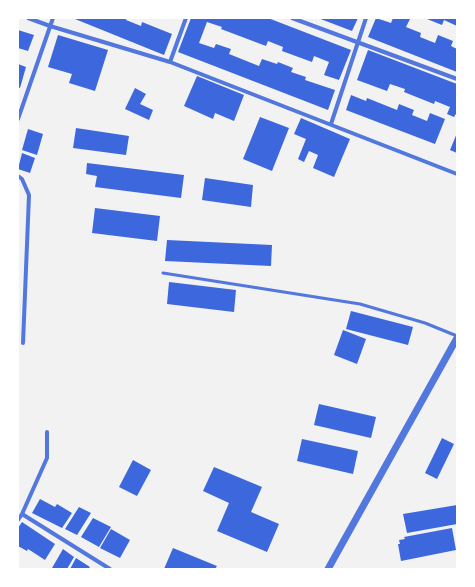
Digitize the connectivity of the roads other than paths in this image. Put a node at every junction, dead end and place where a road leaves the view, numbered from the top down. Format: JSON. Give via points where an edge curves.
{"nodes":[{"id":1,"x":28,"y":18,"type":"edge"},
{"id":2,"x":53,"y":18,"type":"edge"},
{"id":3,"x":186,"y":18,"type":"edge"},
{"id":4,"x":292,"y":18,"type":"edge"},
{"id":5,"x":366,"y":18,"type":"edge"},
{"id":6,"x":50,"y":26,"type":"junction"},
{"id":7,"x":358,"y":42,"type":"junction"},
{"id":8,"x":170,"y":62,"type":"junction"},
{"id":9,"x":457,"y":79,"type":"edge"},
{"id":10,"x":18,"y":119,"type":"edge"},
{"id":11,"x":331,"y":124,"type":"junction"},
{"id":12,"x":457,"y":174,"type":"edge"},
{"id":13,"x":18,"y":176,"type":"edge"},
{"id":14,"x":163,"y":273,"type":"dead end"},
{"id":15,"x":457,"y":337,"type":"edge"},
{"id":16,"x":23,"y":343,"type":"dead end"},
{"id":17,"x":47,"y":432,"type":"dead end"},
{"id":18,"x":22,"y":514,"type":"junction"},
{"id":19,"x":18,"y":520,"type":"edge"},
{"id":20,"x":110,"y":569,"type":"edge"},
{"id":21,"x":328,"y":569,"type":"edge"}],
"edges":[{"from":1,"to":6,"type":"street"},
{"from":2,"to":6,"type":"street"},
{"from":3,"to":8,"type":"street"},
{"from":4,"to":7,"type":"street"},
{"from":5,"to":7,"type":"street"},
{"from":6,"to":8,"type":"street"},
{"from":6,"to":10,"type":"street"},
{"from":7,"to":9,"type":"street"},
{"from":7,"to":11,"type":"street"},
{"from":8,"to":11,"type":"street"},
{"from":11,"to":12,"type":"street"},
{"from":13,"to":16,"type":"street","via":[[29,194]]},
{"from":14,"to":15,"type":"lane","via":[[360,304],[425,323]]},
{"from":15,"to":21,"type":"street"},
{"from":17,"to":18,"type":"street","via":[[47,458]]},
{"from":18,"to":19,"type":"street"},
{"from":18,"to":20,"type":"street"}]}
